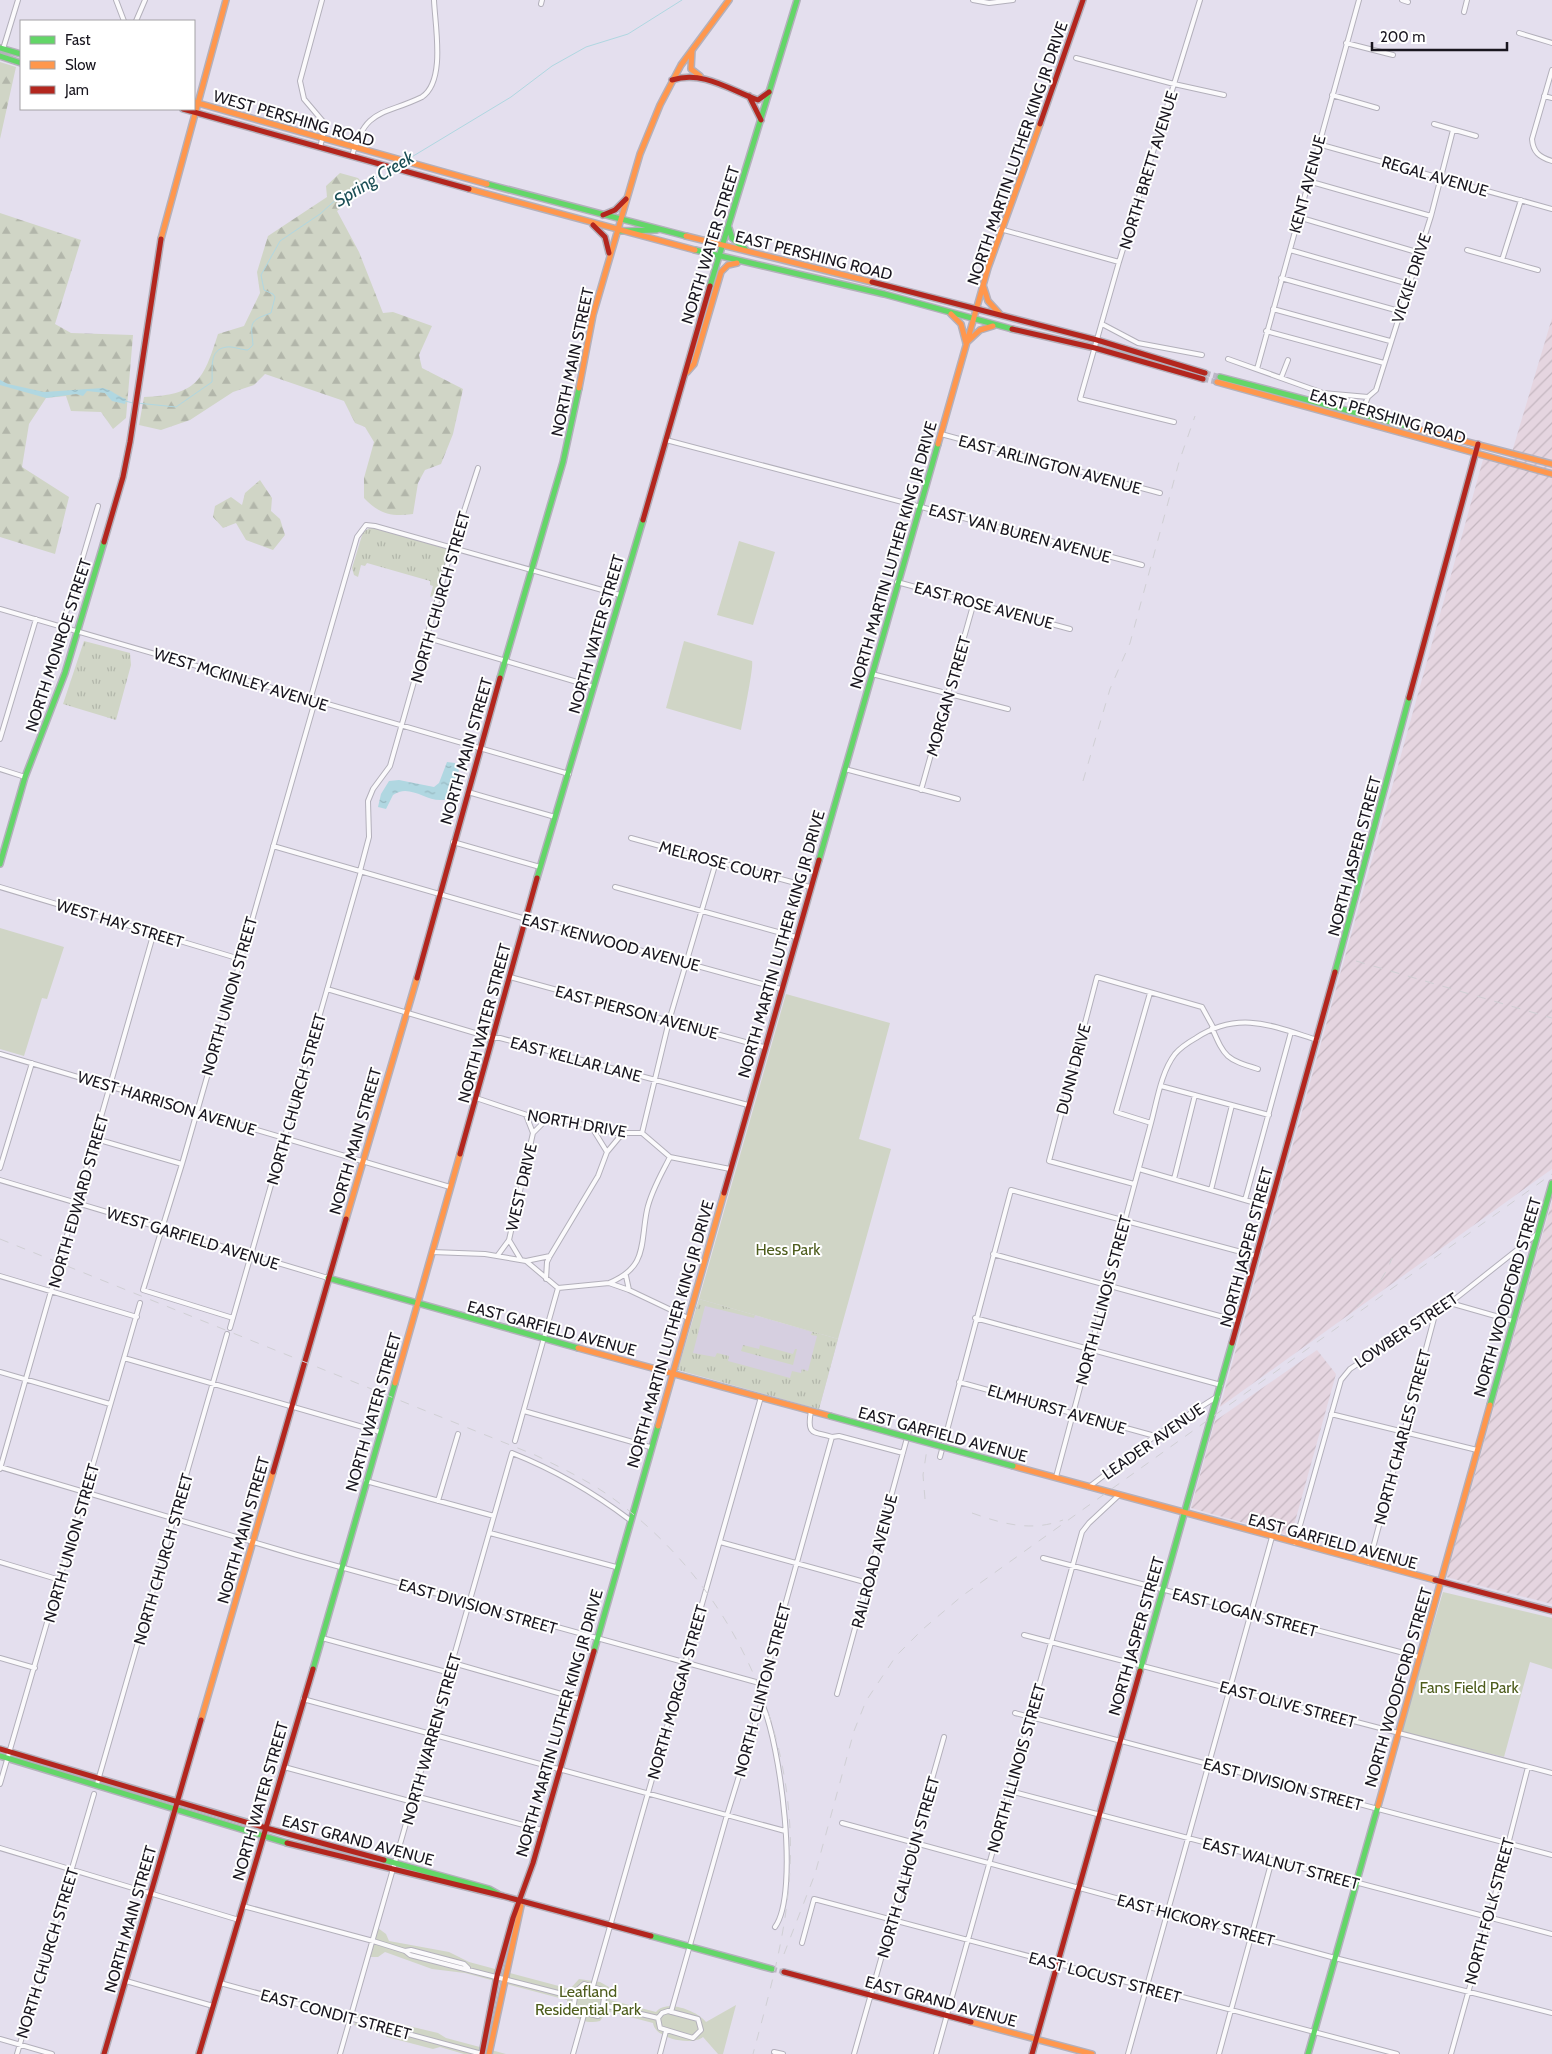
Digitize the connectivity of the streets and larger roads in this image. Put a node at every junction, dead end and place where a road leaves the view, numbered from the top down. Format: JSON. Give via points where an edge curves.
{"nodes":[{"id":1,"x":18,"y":0,"type":"edge"},
{"id":2,"x":116,"y":0,"type":"edge"},
{"id":3,"x":145,"y":0,"type":"edge"},
{"id":4,"x":226,"y":0,"type":"edge"},
{"id":5,"x":322,"y":0,"type":"edge"},
{"id":6,"x":434,"y":0,"type":"edge"},
{"id":7,"x":729,"y":0,"type":"edge"},
{"id":8,"x":797,"y":0,"type":"edge"},
{"id":9,"x":973,"y":0,"type":"edge"},
{"id":10,"x":1013,"y":0,"type":"edge"},
{"id":11,"x":1083,"y":0,"type":"edge"},
{"id":12,"x":1200,"y":0,"type":"edge"},
{"id":13,"x":1359,"y":0,"type":"edge"},
{"id":14,"x":1402,"y":0,"type":"edge"},
{"id":15,"x":1467,"y":0,"type":"edge"},
{"id":16,"x":1408,"y":2,"type":"dead end"},
{"id":17,"x":1464,"y":12,"type":"dead end"},
{"id":18,"x":124,"y":20,"type":"edge"},
{"id":19,"x":136,"y":20,"type":"edge"},
{"id":20,"x":1519,"y":33,"type":"dead end"},
{"id":21,"x":1346,"y":42,"type":"junction"},
{"id":22,"x":1552,"y":42,"type":"edge"},
{"id":23,"x":2,"y":48,"type":"edge"},
{"id":24,"x":692,"y":48,"type":"junction"},
{"id":25,"x":20,"y":54,"type":"edge"},
{"id":26,"x":1393,"y":55,"type":"dead end"},
{"id":27,"x":0,"y":56,"type":"edge"},
{"id":28,"x":1076,"y":58,"type":"dead end"},
{"id":29,"x":20,"y":63,"type":"edge"},
{"id":30,"x":1552,"y":70,"type":"edge"},
{"id":31,"x":703,"y":79,"type":"junction"},
{"id":32,"x":672,"y":80,"type":"junction"},
{"id":33,"x":1174,"y":84,"type":"junction"},
{"id":34,"x":771,"y":90,"type":"junction"},
{"id":35,"x":1224,"y":95,"type":"dead end"},
{"id":36,"x":1332,"y":95,"type":"junction"},
{"id":37,"x":749,"y":96,"type":"junction"},
{"id":38,"x":1544,"y":96,"type":"junction"},
{"id":39,"x":1552,"y":98,"type":"edge"},
{"id":40,"x":195,"y":102,"type":"edge"},
{"id":41,"x":1377,"y":108,"type":"dead end"},
{"id":42,"x":186,"y":110,"type":"edge"},
{"id":43,"x":194,"y":112,"type":"junction"},
{"id":44,"x":761,"y":120,"type":"junction"},
{"id":45,"x":1434,"y":124,"type":"dead end"},
{"id":46,"x":1453,"y":130,"type":"junction"},
{"id":47,"x":1476,"y":136,"type":"dead end"},
{"id":48,"x":322,"y":139,"type":"junction"},
{"id":49,"x":1318,"y":144,"type":"junction"},
{"id":50,"x":320,"y":148,"type":"junction"},
{"id":51,"x":354,"y":148,"type":"junction"},
{"id":52,"x":352,"y":156,"type":"junction"},
{"id":53,"x":387,"y":157,"type":"joint"},
{"id":54,"x":1552,"y":161,"type":"edge"},
{"id":55,"x":1441,"y":178,"type":"junction"},
{"id":56,"x":1308,"y":181,"type":"junction"},
{"id":57,"x":627,"y":197,"type":"junction"},
{"id":58,"x":1521,"y":200,"type":"junction"},
{"id":59,"x":1552,"y":209,"type":"edge"},
{"id":60,"x":603,"y":215,"type":"junction"},
{"id":61,"x":1431,"y":216,"type":"junction"},
{"id":62,"x":1298,"y":217,"type":"junction"},
{"id":63,"x":620,"y":220,"type":"junction"},
{"id":64,"x":728,"y":223,"type":"junction"},
{"id":65,"x":592,"y":224,"type":"junction"},
{"id":66,"x":659,"y":229,"type":"junction"},
{"id":67,"x":1000,"y":229,"type":"junction"},
{"id":68,"x":617,"y":231,"type":"junction"},
{"id":69,"x":722,"y":245,"type":"junction"},
{"id":70,"x":1290,"y":250,"type":"junction"},
{"id":71,"x":1467,"y":250,"type":"dead end"},
{"id":72,"x":748,"y":252,"type":"junction"},
{"id":73,"x":1420,"y":253,"type":"junction"},
{"id":74,"x":718,"y":257,"type":"junction"},
{"id":75,"x":609,"y":258,"type":"junction"},
{"id":76,"x":1502,"y":260,"type":"junction"},
{"id":77,"x":740,"y":262,"type":"junction"},
{"id":78,"x":1120,"y":262,"type":"junction"},
{"id":79,"x":1538,"y":270,"type":"dead end"},
{"id":80,"x":1281,"y":278,"type":"junction"},
{"id":81,"x":1408,"y":284,"type":"junction"},
{"id":82,"x":983,"y":285,"type":"junction"},
{"id":83,"x":976,"y":308,"type":"junction"},
{"id":84,"x":1273,"y":309,"type":"junction"},
{"id":85,"x":1400,"y":311,"type":"junction"},
{"id":86,"x":950,"y":312,"type":"junction"},
{"id":87,"x":1001,"y":315,"type":"junction"},
{"id":88,"x":974,"y":319,"type":"junction"},
{"id":89,"x":1102,"y":324,"type":"junction"},
{"id":90,"x":996,"y":325,"type":"junction"},
{"id":91,"x":1266,"y":331,"type":"junction"},
{"id":92,"x":1097,"y":340,"type":"junction"},
{"id":93,"x":1390,"y":342,"type":"junction"},
{"id":94,"x":966,"y":343,"type":"junction"},
{"id":95,"x":1095,"y":348,"type":"junction"},
{"id":96,"x":1202,"y":355,"type":"dead end"},
{"id":97,"x":1228,"y":359,"type":"dead end"},
{"id":98,"x":1288,"y":360,"type":"dead end"},
{"id":99,"x":1384,"y":364,"type":"junction"},
{"id":100,"x":1257,"y":369,"type":"junction"},
{"id":101,"x":687,"y":372,"type":"junction"},
{"id":102,"x":1204,"y":376,"type":"joint"},
{"id":103,"x":1281,"y":378,"type":"junction"},
{"id":104,"x":1368,"y":397,"type":"junction"},
{"id":105,"x":1361,"y":413,"type":"junction"},
{"id":106,"x":1359,"y":421,"type":"junction"},
{"id":107,"x":1174,"y":422,"type":"dead end"},
{"id":108,"x":941,"y":434,"type":"junction"},
{"id":109,"x":666,"y":440,"type":"junction"},
{"id":110,"x":1478,"y":444,"type":"junction"},
{"id":111,"x":1476,"y":453,"type":"junction"},
{"id":112,"x":1552,"y":464,"type":"edge"},
{"id":113,"x":478,"y":468,"type":"dead end"},
{"id":114,"x":1552,"y":474,"type":"edge"},
{"id":115,"x":1160,"y":493,"type":"dead end"},
{"id":116,"x":98,"y":506,"type":"dead end"},
{"id":117,"x":920,"y":507,"type":"junction"},
{"id":118,"x":452,"y":548,"type":"junction"},
{"id":119,"x":1142,"y":565,"type":"dead end"},
{"id":120,"x":532,"y":570,"type":"junction"},
{"id":121,"x":897,"y":582,"type":"junction"},
{"id":122,"x":620,"y":595,"type":"junction"},
{"id":123,"x":974,"y":602,"type":"junction"},
{"id":124,"x":0,"y":609,"type":"edge"},
{"id":125,"x":36,"y":619,"type":"junction"},
{"id":126,"x":62,"y":627,"type":"junction"},
{"id":127,"x":1070,"y":629,"type":"dead end"},
{"id":128,"x":76,"y":630,"type":"junction"},
{"id":129,"x":428,"y":638,"type":"junction"},
{"id":130,"x":505,"y":662,"type":"junction"},
{"id":131,"x":872,"y":674,"type":"junction"},
{"id":132,"x":594,"y":687,"type":"junction"},
{"id":133,"x":949,"y":694,"type":"junction"},
{"id":134,"x":310,"y":700,"type":"junction"},
{"id":135,"x":315,"y":701,"type":"junction"},
{"id":136,"x":1008,"y":709,"type":"dead end"},
{"id":137,"x":402,"y":727,"type":"junction"},
{"id":138,"x":0,"y":739,"type":"edge"},
{"id":139,"x":481,"y":750,"type":"junction"},
{"id":140,"x":0,"y":769,"type":"edge"},
{"id":141,"x":844,"y":769,"type":"junction"},
{"id":142,"x":569,"y":774,"type":"junction"},
{"id":143,"x":25,"y":777,"type":"junction"},
{"id":144,"x":921,"y":790,"type":"junction"},
{"id":145,"x":468,"y":792,"type":"junction"},
{"id":146,"x":958,"y":799,"type":"dead end"},
{"id":147,"x":556,"y":818,"type":"junction"},
{"id":148,"x":631,"y":838,"type":"dead end"},
{"id":149,"x":453,"y":842,"type":"junction"},
{"id":150,"x":273,"y":846,"type":"junction"},
{"id":151,"x":716,"y":862,"type":"junction"},
{"id":152,"x":0,"y":864,"type":"edge"},
{"id":153,"x":540,"y":867,"type":"junction"},
{"id":154,"x":360,"y":871,"type":"junction"},
{"id":155,"x":0,"y":887,"type":"edge"},
{"id":156,"x":615,"y":887,"type":"dead end"},
{"id":157,"x":810,"y":887,"type":"junction"},
{"id":158,"x":440,"y":894,"type":"junction"},
{"id":159,"x":702,"y":912,"type":"junction"},
{"id":160,"x":526,"y":919,"type":"junction"},
{"id":161,"x":154,"y":932,"type":"junction"},
{"id":162,"x":796,"y":937,"type":"junction"},
{"id":163,"x":240,"y":959,"type":"junction"},
{"id":164,"x":686,"y":962,"type":"junction"},
{"id":165,"x":510,"y":977,"type":"junction"},
{"id":166,"x":328,"y":989,"type":"junction"},
{"id":167,"x":781,"y":989,"type":"junction"},
{"id":168,"x":1150,"y":992,"type":"junction"},
{"id":169,"x":405,"y":1012,"type":"junction"},
{"id":170,"x":669,"y":1021,"type":"junction"},
{"id":171,"x":1212,"y":1027,"type":"junction"},
{"id":172,"x":1291,"y":1032,"type":"junction"},
{"id":173,"x":492,"y":1038,"type":"junction"},
{"id":174,"x":1317,"y":1040,"type":"junction"},
{"id":175,"x":764,"y":1047,"type":"junction"},
{"id":176,"x":0,"y":1054,"type":"edge"},
{"id":177,"x":32,"y":1063,"type":"junction"},
{"id":178,"x":1258,"y":1069,"type":"dead end"},
{"id":179,"x":653,"y":1080,"type":"junction"},
{"id":180,"x":110,"y":1086,"type":"junction"},
{"id":181,"x":1161,"y":1086,"type":"junction"},
{"id":182,"x":1195,"y":1095,"type":"junction"},
{"id":183,"x":476,"y":1098,"type":"junction"},
{"id":184,"x":748,"y":1105,"type":"junction"},
{"id":185,"x":1232,"y":1105,"type":"junction"},
{"id":186,"x":196,"y":1113,"type":"junction"},
{"id":187,"x":526,"y":1115,"type":"junction"},
{"id":188,"x":1269,"y":1115,"type":"junction"},
{"id":189,"x":545,"y":1121,"type":"junction"},
{"id":190,"x":1151,"y":1123,"type":"junction"},
{"id":191,"x":591,"y":1126,"type":"junction"},
{"id":192,"x":642,"y":1132,"type":"junction"},
{"id":193,"x":533,"y":1133,"type":"junction"},
{"id":194,"x":622,"y":1134,"type":"junction"},
{"id":195,"x":285,"y":1138,"type":"junction"},
{"id":196,"x":96,"y":1139,"type":"junction"},
{"id":197,"x":607,"y":1152,"type":"junction"},
{"id":198,"x":670,"y":1157,"type":"junction"},
{"id":199,"x":363,"y":1161,"type":"junction"},
{"id":200,"x":182,"y":1164,"type":"junction"},
{"id":201,"x":0,"y":1168,"type":"edge"},
{"id":202,"x":730,"y":1169,"type":"junction"},
{"id":203,"x":1139,"y":1169,"type":"junction"},
{"id":204,"x":1174,"y":1179,"type":"junction"},
{"id":205,"x":0,"y":1180,"type":"edge"},
{"id":206,"x":1552,"y":1183,"type":"edge"},
{"id":207,"x":1134,"y":1184,"type":"junction"},
{"id":208,"x":450,"y":1187,"type":"junction"},
{"id":209,"x":1211,"y":1190,"type":"junction"},
{"id":210,"x":1245,"y":1200,"type":"junction"},
{"id":211,"x":78,"y":1204,"type":"junction"},
{"id":212,"x":1270,"y":1207,"type":"junction"},
{"id":213,"x":1125,"y":1220,"type":"junction"},
{"id":214,"x":163,"y":1229,"type":"junction"},
{"id":215,"x":1537,"y":1234,"type":"junction"},
{"id":216,"x":509,"y":1240,"type":"junction"},
{"id":217,"x":432,"y":1252,"type":"junction"},
{"id":218,"x":993,"y":1254,"type":"junction"},
{"id":219,"x":251,"y":1256,"type":"junction"},
{"id":220,"x":498,"y":1256,"type":"junction"},
{"id":221,"x":550,"y":1256,"type":"junction"},
{"id":222,"x":1256,"y":1256,"type":"junction"},
{"id":223,"x":521,"y":1260,"type":"junction"},
{"id":224,"x":526,"y":1261,"type":"junction"},
{"id":225,"x":0,"y":1276,"type":"edge"},
{"id":226,"x":626,"y":1276,"type":"junction"},
{"id":227,"x":328,"y":1278,"type":"junction"},
{"id":228,"x":546,"y":1279,"type":"junction"},
{"id":229,"x":610,"y":1284,"type":"junction"},
{"id":230,"x":1107,"y":1285,"type":"junction"},
{"id":231,"x":558,"y":1288,"type":"junction"},
{"id":232,"x":629,"y":1290,"type":"junction"},
{"id":233,"x":52,"y":1291,"type":"junction"},
{"id":234,"x":140,"y":1303,"type":"dead end"},
{"id":235,"x":1450,"y":1303,"type":"junction"},
{"id":236,"x":418,"y":1305,"type":"junction"},
{"id":237,"x":1436,"y":1310,"type":"junction"},
{"id":238,"x":137,"y":1317,"type":"junction"},
{"id":239,"x":233,"y":1318,"type":"junction"},
{"id":240,"x":688,"y":1318,"type":"junction"},
{"id":241,"x":975,"y":1318,"type":"junction"},
{"id":242,"x":1513,"y":1320,"type":"junction"},
{"id":243,"x":1238,"y":1321,"type":"junction"},
{"id":244,"x":230,"y":1328,"type":"dead end"},
{"id":245,"x":228,"y":1334,"type":"dead end"},
{"id":246,"x":543,"y":1339,"type":"junction"},
{"id":247,"x":1090,"y":1350,"type":"junction"},
{"id":248,"x":124,"y":1358,"type":"junction"},
{"id":249,"x":0,"y":1372,"type":"edge"},
{"id":250,"x":672,"y":1372,"type":"junction"},
{"id":251,"x":25,"y":1379,"type":"junction"},
{"id":252,"x":959,"y":1382,"type":"junction"},
{"id":253,"x":213,"y":1383,"type":"junction"},
{"id":254,"x":1221,"y":1385,"type":"junction"},
{"id":255,"x":1218,"y":1395,"type":"junction"},
{"id":256,"x":761,"y":1397,"type":"junction"},
{"id":257,"x":110,"y":1404,"type":"junction"},
{"id":258,"x":291,"y":1406,"type":"junction"},
{"id":259,"x":524,"y":1411,"type":"junction"},
{"id":260,"x":811,"y":1411,"type":"junction"},
{"id":261,"x":1073,"y":1413,"type":"junction"},
{"id":262,"x":1331,"y":1414,"type":"junction"},
{"id":263,"x":910,"y":1427,"type":"dead end"},
{"id":264,"x":1403,"y":1431,"type":"junction"},
{"id":265,"x":380,"y":1432,"type":"junction"},
{"id":266,"x":458,"y":1434,"type":"dead end"},
{"id":267,"x":1155,"y":1436,"type":"junction"},
{"id":268,"x":832,"y":1437,"type":"junction"},
{"id":269,"x":515,"y":1441,"type":"dead end"},
{"id":270,"x":650,"y":1448,"type":"junction"},
{"id":271,"x":1476,"y":1450,"type":"junction"},
{"id":272,"x":903,"y":1453,"type":"junction"},
{"id":273,"x":940,"y":1457,"type":"dead end"},
{"id":274,"x":0,"y":1468,"type":"edge"},
{"id":275,"x":1056,"y":1478,"type":"junction"},
{"id":276,"x":366,"y":1482,"type":"junction"},
{"id":277,"x":1089,"y":1487,"type":"junction"},
{"id":278,"x":86,"y":1493,"type":"junction"},
{"id":279,"x":1119,"y":1495,"type":"junction"},
{"id":280,"x":438,"y":1501,"type":"junction"},
{"id":281,"x":1184,"y":1513,"type":"junction"},
{"id":282,"x":494,"y":1516,"type":"junction"},
{"id":283,"x":175,"y":1519,"type":"junction"},
{"id":284,"x":630,"y":1520,"type":"junction"},
{"id":285,"x":490,"y":1532,"type":"junction"},
{"id":286,"x":1272,"y":1537,"type":"junction"},
{"id":287,"x":252,"y":1542,"type":"junction"},
{"id":288,"x":720,"y":1542,"type":"junction"},
{"id":289,"x":1295,"y":1543,"type":"junction"},
{"id":290,"x":1043,"y":1558,"type":"dead end"},
{"id":291,"x":0,"y":1562,"type":"edge"},
{"id":292,"x":796,"y":1563,"type":"junction"},
{"id":293,"x":1369,"y":1563,"type":"junction"},
{"id":294,"x":1072,"y":1566,"type":"junction"},
{"id":295,"x":341,"y":1567,"type":"junction"},
{"id":296,"x":616,"y":1567,"type":"junction"},
{"id":297,"x":60,"y":1580,"type":"junction"},
{"id":298,"x":868,"y":1582,"type":"junction"},
{"id":299,"x":1440,"y":1583,"type":"junction"},
{"id":300,"x":1162,"y":1590,"type":"junction"},
{"id":301,"x":469,"y":1603,"type":"junction"},
{"id":302,"x":1552,"y":1612,"type":"edge"},
{"id":303,"x":1252,"y":1614,"type":"junction"},
{"id":304,"x":1024,"y":1635,"type":"dead end"},
{"id":305,"x":322,"y":1638,"type":"junction"},
{"id":306,"x":596,"y":1638,"type":"junction"},
{"id":307,"x":1052,"y":1642,"type":"junction"},
{"id":308,"x":1419,"y":1657,"type":"junction"},
{"id":309,"x":0,"y":1658,"type":"edge"},
{"id":310,"x":686,"y":1662,"type":"junction"},
{"id":311,"x":453,"y":1663,"type":"junction"},
{"id":312,"x":1141,"y":1665,"type":"junction"},
{"id":313,"x":34,"y":1668,"type":"junction"},
{"id":314,"x":450,"y":1673,"type":"junction"},
{"id":315,"x":762,"y":1684,"type":"junction"},
{"id":316,"x":1231,"y":1689,"type":"junction"},
{"id":317,"x":837,"y":1694,"type":"dead end"},
{"id":318,"x":303,"y":1699,"type":"junction"},
{"id":319,"x":579,"y":1699,"type":"junction"},
{"id":320,"x":761,"y":1704,"type":"junction"},
{"id":321,"x":1015,"y":1712,"type":"dead end"},
{"id":322,"x":1030,"y":1717,"type":"junction"},
{"id":323,"x":1398,"y":1734,"type":"junction"},
{"id":324,"x":432,"y":1735,"type":"junction"},
{"id":325,"x":944,"y":1737,"type":"dead end"},
{"id":326,"x":1120,"y":1741,"type":"junction"},
{"id":327,"x":0,"y":1749,"type":"edge"},
{"id":328,"x":8,"y":1755,"type":"junction"},
{"id":329,"x":0,"y":1756,"type":"edge"},
{"id":330,"x":1209,"y":1764,"type":"junction"},
{"id":331,"x":284,"y":1766,"type":"junction"},
{"id":332,"x":1528,"y":1767,"type":"junction"},
{"id":333,"x":559,"y":1770,"type":"junction"},
{"id":334,"x":1552,"y":1773,"type":"edge"},
{"id":335,"x":98,"y":1781,"type":"junction"},
{"id":336,"x":0,"y":1784,"type":"edge"},
{"id":337,"x":1010,"y":1790,"type":"junction"},
{"id":338,"x":648,"y":1793,"type":"junction"},
{"id":339,"x":94,"y":1794,"type":"dead end"},
{"id":340,"x":415,"y":1796,"type":"junction"},
{"id":341,"x":176,"y":1801,"type":"junction"},
{"id":342,"x":413,"y":1802,"type":"junction"},
{"id":343,"x":1376,"y":1809,"type":"junction"},
{"id":344,"x":173,"y":1811,"type":"junction"},
{"id":345,"x":727,"y":1815,"type":"junction"},
{"id":346,"x":1100,"y":1815,"type":"junction"},
{"id":347,"x":842,"y":1823,"type":"dead end"},
{"id":348,"x":266,"y":1828,"type":"junction"},
{"id":349,"x":542,"y":1830,"type":"junction"},
{"id":350,"x":785,"y":1831,"type":"junction"},
{"id":351,"x":263,"y":1837,"type":"junction"},
{"id":352,"x":1188,"y":1838,"type":"junction"},
{"id":353,"x":914,"y":1844,"type":"junction"},
{"id":354,"x":1508,"y":1844,"type":"junction"},
{"id":355,"x":0,"y":1848,"type":"edge"},
{"id":356,"x":1552,"y":1855,"type":"edge"},
{"id":357,"x":1272,"y":1860,"type":"junction"},
{"id":358,"x":989,"y":1865,"type":"junction"},
{"id":359,"x":394,"y":1866,"type":"junction"},
{"id":360,"x":72,"y":1870,"type":"junction"},
{"id":361,"x":1356,"y":1883,"type":"junction"},
{"id":362,"x":1079,"y":1888,"type":"junction"},
{"id":363,"x":151,"y":1894,"type":"junction"},
{"id":364,"x":521,"y":1901,"type":"junction"},
{"id":365,"x":243,"y":1906,"type":"junction"},
{"id":366,"x":1168,"y":1913,"type":"junction"},
{"id":367,"x":1489,"y":1918,"type":"junction"},
{"id":368,"x":239,"y":1920,"type":"junction"},
{"id":369,"x":892,"y":1921,"type":"junction"},
{"id":370,"x":610,"y":1926,"type":"junction"},
{"id":371,"x":775,"y":1927,"type":"dead end"},
{"id":372,"x":1552,"y":1934,"type":"edge"},
{"id":373,"x":1252,"y":1935,"type":"junction"},
{"id":374,"x":373,"y":1941,"type":"junction"},
{"id":375,"x":968,"y":1941,"type":"junction"},
{"id":376,"x":802,"y":1942,"type":"dead end"},
{"id":377,"x":690,"y":1946,"type":"junction"},
{"id":378,"x":1335,"y":1958,"type":"junction"},
{"id":379,"x":1057,"y":1964,"type":"junction"},
{"id":380,"x":772,"y":1968,"type":"tunnel mouth"},
{"id":381,"x":784,"y":1972,"type":"tunnel mouth"},
{"id":382,"x":497,"y":1976,"type":"junction"},
{"id":383,"x":504,"y":1978,"type":"junction"},
{"id":384,"x":126,"y":1981,"type":"junction"},
{"id":385,"x":220,"y":1982,"type":"junction"},
{"id":386,"x":593,"y":1986,"type":"junction"},
{"id":387,"x":1147,"y":1989,"type":"junction"},
{"id":388,"x":1467,"y":1992,"type":"junction"},
{"id":389,"x":870,"y":1995,"type":"junction"},
{"id":390,"x":574,"y":1997,"type":"junction"},
{"id":391,"x":603,"y":2004,"type":"junction"},
{"id":392,"x":213,"y":2006,"type":"junction"},
{"id":393,"x":1230,"y":2011,"type":"junction"},
{"id":394,"x":671,"y":2012,"type":"junction"},
{"id":395,"x":1552,"y":2013,"type":"edge"},
{"id":396,"x":584,"y":2015,"type":"junction"},
{"id":397,"x":947,"y":2016,"type":"junction"},
{"id":398,"x":351,"y":2018,"type":"junction"},
{"id":399,"x":658,"y":2018,"type":"junction"},
{"id":400,"x":666,"y":2031,"type":"junction"},
{"id":401,"x":1315,"y":2032,"type":"junction"},
{"id":402,"x":0,"y":2039,"type":"edge"},
{"id":403,"x":1036,"y":2039,"type":"junction"},
{"id":404,"x":20,"y":2045,"type":"junction"},
{"id":405,"x":774,"y":2052,"type":"dead end"},
{"id":406,"x":1378,"y":2052,"type":"edge"},
{"id":407,"x":17,"y":2054,"type":"edge"},
{"id":408,"x":52,"y":2054,"type":"edge"},
{"id":409,"x":104,"y":2054,"type":"edge"},
{"id":410,"x":198,"y":2054,"type":"edge"},
{"id":411,"x":340,"y":2054,"type":"edge"},
{"id":412,"x":482,"y":2054,"type":"edge"},
{"id":413,"x":489,"y":2054,"type":"edge"},
{"id":414,"x":573,"y":2054,"type":"edge"},
{"id":415,"x":660,"y":2054,"type":"edge"},
{"id":416,"x":783,"y":2054,"type":"edge"},
{"id":417,"x":854,"y":2054,"type":"edge"},
{"id":418,"x":936,"y":2054,"type":"edge"},
{"id":419,"x":1032,"y":2054,"type":"edge"},
{"id":420,"x":1092,"y":2054,"type":"edge"},
{"id":421,"x":1128,"y":2054,"type":"edge"},
{"id":422,"x":1219,"y":2054,"type":"edge"},
{"id":423,"x":1308,"y":2054,"type":"edge"},
{"id":424,"x":1397,"y":2054,"type":"edge"},
{"id":425,"x":1450,"y":2054,"type":"edge"}],
"edges":[{"from":1,"to":23,"type":"street"},
{"from":2,"to":18,"type":"street"},
{"from":3,"to":19,"type":"street"},
{"from":4,"to":40,"type":"street","name":"NORTH MONROE STREET"},
{"from":5,"to":48,"type":"street","via":[[300,81],[304,99],[326,125]]},
{"from":6,"to":51,"type":"street","via":[[437,64],[433,85],[422,97],[372,117]]},
{"from":7,"to":24,"type":"street","name":"NORTH MAIN STREET"},
{"from":8,"to":34,"type":"street","name":"NORTH WATER STREET"},
{"from":9,"to":10,"type":"street","via":[[989,3]]},
{"from":11,"to":67,"type":"street","name":"NORTH MARTIN LUTHER KING JR DRIVE","via":[[1067,56]]},
{"from":12,"to":33,"type":"street","name":"NORTH BRETT AVENUE"},
{"from":13,"to":21,"type":"street","name":"KENT AVENUE"},
{"from":14,"to":16,"type":"street"},
{"from":15,"to":17,"type":"street"},
{"from":20,"to":22,"type":"street"},
{"from":21,"to":26,"type":"street"},
{"from":21,"to":36,"type":"street","name":"KENT AVENUE"},
{"from":23,"to":25,"type":"street"},
{"from":23,"to":27,"type":"street"},
{"from":24,"to":31,"type":"street","via":[[690,69]]},
{"from":24,"to":32,"type":"street","name":"NORTH MAIN STREET"},
{"from":27,"to":29,"type":"street"},
{"from":28,"to":33,"type":"street"},
{"from":30,"to":38,"type":"street"},
{"from":31,"to":32,"type":"street","via":[[685,75]]},
{"from":31,"to":37,"type":"street"},
{"from":32,"to":57,"type":"street","name":"NORTH MAIN STREET","via":[[640,154]]},
{"from":33,"to":35,"type":"street"},
{"from":33,"to":78,"type":"street","name":"NORTH BRETT AVENUE"},
{"from":34,"to":37,"type":"street","via":[[762,99]]},
{"from":34,"to":44,"type":"street","name":"NORTH WATER STREET"},
{"from":36,"to":41,"type":"street"},
{"from":36,"to":49,"type":"street","name":"KENT AVENUE"},
{"from":37,"to":44,"type":"street"},
{"from":38,"to":39,"type":"street"},
{"from":38,"to":54,"type":"street","via":[[1532,148]]},
{"from":40,"to":48,"type":"street","name":"WEST PERSHING ROAD"},
{"from":42,"to":43,"type":"street","name":"WEST PERSHING ROAD"},
{"from":43,"to":50,"type":"street","name":"WEST PERSHING ROAD"},
{"from":43,"to":128,"type":"street","name":"NORTH MONROE STREET","via":[[157,254],[123,477]]},
{"from":44,"to":64,"type":"street","name":"NORTH WATER STREET"},
{"from":45,"to":46,"type":"street"},
{"from":46,"to":47,"type":"street"},
{"from":46,"to":55,"type":"street","name":"VICKIE DRIVE"},
{"from":48,"to":50,"type":"street"},
{"from":48,"to":51,"type":"street","name":"WEST PERSHING ROAD"},
{"from":49,"to":55,"type":"street","name":"REGAL AVENUE"},
{"from":49,"to":56,"type":"street","name":"KENT AVENUE"},
{"from":50,"to":52,"type":"street","name":"WEST PERSHING ROAD"},
{"from":51,"to":52,"type":"street"},
{"from":51,"to":53,"type":"street","name":"WEST PERSHING ROAD"},
{"from":52,"to":65,"type":"street","name":"WEST PERSHING ROAD"},
{"from":53,"to":60,"type":"street","name":"EAST PERSHING ROAD"},
{"from":55,"to":58,"type":"street","name":"REGAL AVENUE"},
{"from":55,"to":61,"type":"street","name":"VICKIE DRIVE"},
{"from":56,"to":61,"type":"street"},
{"from":56,"to":62,"type":"street","name":"KENT AVENUE"},
{"from":57,"to":60,"type":"street","via":[[615,210]]},
{"from":57,"to":63,"type":"street","name":"NORTH MAIN STREET"},
{"from":58,"to":59,"type":"street","name":"REGAL AVENUE"},
{"from":58,"to":76,"type":"street"},
{"from":60,"to":63,"type":"street","name":"EAST PERSHING ROAD"},
{"from":61,"to":73,"type":"street","name":"VICKIE DRIVE"},
{"from":62,"to":70,"type":"street","name":"KENT AVENUE"},
{"from":62,"to":73,"type":"street"},
{"from":63,"to":66,"type":"street","name":"EAST PERSHING ROAD"},
{"from":63,"to":68,"type":"street","name":"NORTH MAIN STREET"},
{"from":64,"to":69,"type":"street","name":"NORTH WATER STREET"},
{"from":64,"to":72,"type":"street","via":[[732,238]]},
{"from":65,"to":68,"type":"street","name":"WEST PERSHING ROAD"},
{"from":65,"to":75,"type":"street","via":[[605,237]]},
{"from":66,"to":68,"type":"street"},
{"from":66,"to":69,"type":"street","name":"EAST PERSHING ROAD"},
{"from":67,"to":78,"type":"street"},
{"from":67,"to":82,"type":"street","name":"NORTH MARTIN LUTHER KING JR DRIVE"},
{"from":68,"to":74,"type":"street","name":"WEST PERSHING ROAD"},
{"from":68,"to":75,"type":"street","name":"NORTH MAIN STREET"},
{"from":69,"to":72,"type":"street","name":"EAST PERSHING ROAD"},
{"from":69,"to":74,"type":"street","name":"NORTH WATER STREET"},
{"from":70,"to":80,"type":"street","name":"KENT AVENUE"},
{"from":70,"to":81,"type":"street"},
{"from":71,"to":76,"type":"street"},
{"from":72,"to":83,"type":"street","name":"EAST PERSHING ROAD"},
{"from":73,"to":81,"type":"street","name":"VICKIE DRIVE"},
{"from":74,"to":77,"type":"street","name":"WEST PERSHING ROAD"},
{"from":74,"to":101,"type":"street","name":"NORTH WATER STREET"},
{"from":75,"to":120,"type":"street","name":"NORTH MAIN STREET","via":[[593,315],[568,445]]},
{"from":76,"to":79,"type":"street"},
{"from":77,"to":86,"type":"street","name":"WEST PERSHING ROAD"},
{"from":77,"to":101,"type":"street","via":[[728,265],[722,272],[694,364]]},
{"from":78,"to":89,"type":"street","name":"NORTH BRETT AVENUE"},
{"from":80,"to":84,"type":"street","name":"KENT AVENUE"},
{"from":80,"to":85,"type":"street"},
{"from":81,"to":85,"type":"street","name":"VICKIE DRIVE"},
{"from":82,"to":83,"type":"street","name":"NORTH MARTIN LUTHER KING JR DRIVE"},
{"from":82,"to":87,"type":"street","via":[[988,302]]},
{"from":83,"to":87,"type":"street","name":"EAST PERSHING ROAD"},
{"from":83,"to":88,"type":"street","name":"NORTH MARTIN LUTHER KING JR DRIVE"},
{"from":84,"to":91,"type":"street","name":"KENT AVENUE"},
{"from":84,"to":93,"type":"street"},
{"from":85,"to":93,"type":"street","name":"VICKIE DRIVE"},
{"from":86,"to":88,"type":"street","name":"WEST PERSHING ROAD"},
{"from":86,"to":94,"type":"street","via":[[961,324]]},
{"from":87,"to":92,"type":"street","name":"EAST PERSHING ROAD"},
{"from":88,"to":90,"type":"street","name":"WEST PERSHING ROAD"},
{"from":88,"to":94,"type":"street","name":"NORTH MARTIN LUTHER KING JR DRIVE"},
{"from":89,"to":92,"type":"street","name":"NORTH BRETT AVENUE"},
{"from":89,"to":96,"type":"street","via":[[1138,343]]},
{"from":90,"to":94,"type":"street","via":[[980,330]]},
{"from":90,"to":95,"type":"street","name":"WEST PERSHING ROAD"},
{"from":91,"to":99,"type":"street"},
{"from":91,"to":100,"type":"street","name":"KENT AVENUE"},
{"from":92,"to":95,"type":"street","name":"NORTH BRETT AVENUE"},
{"from":92,"to":102,"type":"street","name":"EAST PERSHING ROAD"},
{"from":93,"to":99,"type":"street","name":"VICKIE DRIVE"},
{"from":94,"to":108,"type":"street","name":"NORTH MARTIN LUTHER KING JR DRIVE"},
{"from":95,"to":102,"type":"street","name":"WEST PERSHING ROAD"},
{"from":95,"to":107,"type":"street","name":"NORTH BRETT AVENUE","via":[[1080,399]]},
{"from":97,"to":100,"type":"street"},
{"from":98,"to":103,"type":"street"},
{"from":99,"to":104,"type":"street","name":"VICKIE DRIVE","via":[[1376,390]]},
{"from":100,"to":103,"type":"street"},
{"from":101,"to":109,"type":"street","name":"NORTH WATER STREET"},
{"from":103,"to":104,"type":"street","via":[[1323,392]]},
{"from":104,"to":105,"type":"street","name":"VICKIE DRIVE"},
{"from":105,"to":106,"type":"street","name":"VICKIE DRIVE"},
{"from":105,"to":106,"type":"street","name":"EAST PERSHING ROAD","via":[[1219,380]]},
{"from":105,"to":110,"type":"street","name":"EAST PERSHING ROAD"},
{"from":106,"to":111,"type":"street","name":"EAST PERSHING ROAD"},
{"from":108,"to":115,"type":"street","name":"EAST ARLINGTON AVENUE"},
{"from":108,"to":117,"type":"street","name":"NORTH MARTIN LUTHER KING JR DRIVE"},
{"from":109,"to":117,"type":"street","name":"EAST VAN BUREN AVENUE"},
{"from":109,"to":122,"type":"street","name":"NORTH WATER STREET"},
{"from":110,"to":111,"type":"street","name":"NORTH JASPER STREET"},
{"from":110,"to":112,"type":"street","name":"EAST PERSHING ROAD"},
{"from":111,"to":114,"type":"street","name":"EAST PERSHING ROAD"},
{"from":111,"to":174,"type":"street","name":"NORTH JASPER STREET"},
{"from":113,"to":118,"type":"street","name":"NORTH CHURCH STREET"},
{"from":116,"to":126,"type":"street"},
{"from":117,"to":119,"type":"street","name":"EAST VAN BUREN AVENUE"},
{"from":117,"to":121,"type":"street","name":"NORTH MARTIN LUTHER KING JR DRIVE"},
{"from":118,"to":120,"type":"street"},
{"from":118,"to":129,"type":"street","name":"NORTH CHURCH STREET"},
{"from":118,"to":134,"type":"street","via":[[376,526],[366,525],[360,531]]},
{"from":120,"to":122,"type":"street"},
{"from":120,"to":130,"type":"street","name":"NORTH MAIN STREET"},
{"from":121,"to":123,"type":"street","name":"EAST ROSE AVENUE"},
{"from":121,"to":131,"type":"street","name":"NORTH MARTIN LUTHER KING JR DRIVE"},
{"from":122,"to":132,"type":"street","name":"NORTH WATER STREET"},
{"from":123,"to":127,"type":"street","name":"EAST ROSE AVENUE"},
{"from":123,"to":133,"type":"street","name":"MORGAN STREET"},
{"from":124,"to":125,"type":"street","name":"WEST MCKINLEY AVENUE"},
{"from":125,"to":126,"type":"street","name":"WEST MCKINLEY AVENUE"},
{"from":125,"to":138,"type":"street"},
{"from":126,"to":128,"type":"street","name":"WEST MCKINLEY AVENUE"},
{"from":128,"to":134,"type":"street","name":"WEST MCKINLEY AVENUE"},
{"from":128,"to":143,"type":"street","name":"NORTH MONROE STREET","via":[[58,693]]},
{"from":129,"to":130,"type":"street"},
{"from":129,"to":137,"type":"street","name":"NORTH CHURCH STREET"},
{"from":130,"to":132,"type":"street"},
{"from":130,"to":139,"type":"street","name":"NORTH MAIN STREET"},
{"from":131,"to":133,"type":"street"},
{"from":131,"to":141,"type":"street","name":"NORTH MARTIN LUTHER KING JR DRIVE"},
{"from":132,"to":142,"type":"street","name":"NORTH WATER STREET"},
{"from":133,"to":136,"type":"street"},
{"from":133,"to":144,"type":"street","name":"MORGAN STREET"},
{"from":134,"to":135,"type":"street","name":"WEST MCKINLEY AVENUE"},
{"from":135,"to":137,"type":"street","name":"WEST MCKINLEY AVENUE"},
{"from":135,"to":150,"type":"street","name":"NORTH UNION STREET"},
{"from":137,"to":139,"type":"street","name":"WEST MCKINLEY AVENUE"},
{"from":137,"to":154,"type":"street","name":"NORTH CHURCH STREET","via":[[389,769],[368,801],[369,837]]},
{"from":139,"to":142,"type":"street","name":"WEST MCKINLEY AVENUE"},
{"from":139,"to":145,"type":"street","name":"NORTH MAIN STREET"},
{"from":140,"to":143,"type":"street"},
{"from":141,"to":144,"type":"street"},
{"from":141,"to":157,"type":"street","name":"NORTH MARTIN LUTHER KING JR DRIVE"},
{"from":142,"to":147,"type":"street","name":"NORTH WATER STREET"},
{"from":143,"to":152,"type":"street","name":"NORTH MONROE STREET"},
{"from":144,"to":146,"type":"street"},
{"from":145,"to":147,"type":"street"},
{"from":145,"to":149,"type":"street","name":"NORTH MAIN STREET"},
{"from":147,"to":153,"type":"street","name":"NORTH WATER STREET"},
{"from":148,"to":151,"type":"street","name":"MELROSE COURT"},
{"from":149,"to":153,"type":"street"},
{"from":149,"to":158,"type":"street","name":"NORTH MAIN STREET"},
{"from":150,"to":154,"type":"street","name":"EAST KENWOOD AVENUE"},
{"from":150,"to":163,"type":"street","name":"NORTH UNION STREET"},
{"from":151,"to":157,"type":"street","name":"MELROSE COURT"},
{"from":151,"to":159,"type":"street"},
{"from":153,"to":160,"type":"street","name":"NORTH WATER STREET"},
{"from":154,"to":158,"type":"street","name":"EAST KENWOOD AVENUE"},
{"from":154,"to":166,"type":"street","name":"NORTH CHURCH STREET"},
{"from":155,"to":161,"type":"street","name":"WEST HAY STREET"},
{"from":156,"to":159,"type":"street"},
{"from":157,"to":162,"type":"street","name":"NORTH MARTIN LUTHER KING JR DRIVE"},
{"from":158,"to":160,"type":"street","name":"EAST KENWOOD AVENUE"},
{"from":158,"to":169,"type":"street","name":"NORTH MAIN STREET"},
{"from":159,"to":162,"type":"street"},
{"from":159,"to":164,"type":"street"},
{"from":160,"to":164,"type":"street","name":"EAST KENWOOD AVENUE"},
{"from":160,"to":165,"type":"street","name":"NORTH WATER STREET"},
{"from":161,"to":163,"type":"street","name":"WEST HAY STREET"},
{"from":161,"to":180,"type":"street","name":"NORTH EDWARD STREET"},
{"from":162,"to":167,"type":"street","name":"NORTH MARTIN LUTHER KING JR DRIVE"},
{"from":163,"to":186,"type":"street","name":"NORTH UNION STREET"},
{"from":164,"to":167,"type":"street","name":"EAST KENWOOD AVENUE"},
{"from":164,"to":170,"type":"street"},
{"from":165,"to":170,"type":"street","name":"EAST PIERSON AVENUE"},
{"from":165,"to":173,"type":"street","name":"NORTH WATER STREET"},
{"from":166,"to":169,"type":"street","name":"EAST KELLAR LANE"},
{"from":166,"to":195,"type":"street","name":"NORTH CHURCH STREET"},
{"from":167,"to":175,"type":"street","name":"NORTH MARTIN LUTHER KING JR DRIVE"},
{"from":168,"to":171,"type":"street","via":[[1202,1007]]},
{"from":168,"to":190,"type":"street","via":[[1116,1112]]},
{"from":168,"to":207,"type":"street","name":"DUNN DRIVE","via":[[1097,977],[1049,1160]]},
{"from":169,"to":173,"type":"street","name":"EAST KELLAR LANE"},
{"from":169,"to":199,"type":"street","name":"NORTH MAIN STREET"},
{"from":170,"to":175,"type":"street","name":"EAST PIERSON AVENUE"},
{"from":170,"to":179,"type":"street"},
{"from":171,"to":172,"type":"street","via":[[1238,1022],[1258,1023]]},
{"from":171,"to":178,"type":"street","via":[[1221,1050],[1228,1058]]},
{"from":171,"to":181,"type":"street","name":"NORTH ILLINOIS STREET","via":[[1175,1054]]},
{"from":172,"to":174,"type":"street"},
{"from":172,"to":188,"type":"street"},
{"from":173,"to":179,"type":"street","name":"EAST KELLAR LANE"},
{"from":173,"to":183,"type":"street","name":"NORTH WATER STREET"},
{"from":174,"to":212,"type":"street","name":"NORTH JASPER STREET"},
{"from":175,"to":184,"type":"street","name":"NORTH MARTIN LUTHER KING JR DRIVE"},
{"from":176,"to":177,"type":"street","name":"WEST HARRISON AVENUE"},
{"from":177,"to":180,"type":"street","name":"WEST HARRISON AVENUE"},
{"from":177,"to":201,"type":"street"},
{"from":179,"to":184,"type":"street","name":"EAST KELLAR LANE"},
{"from":179,"to":192,"type":"street"},
{"from":180,"to":186,"type":"street","name":"WEST HARRISON AVENUE"},
{"from":180,"to":196,"type":"street","name":"NORTH EDWARD STREET"},
{"from":181,"to":182,"type":"street"},
{"from":181,"to":190,"type":"street","name":"NORTH ILLINOIS STREET"},
{"from":182,"to":185,"type":"street"},
{"from":182,"to":204,"type":"street"},
{"from":183,"to":187,"type":"street","name":"NORTH DRIVE"},
{"from":183,"to":208,"type":"street","name":"NORTH WATER STREET"},
{"from":184,"to":202,"type":"street","name":"NORTH MARTIN LUTHER KING JR DRIVE"},
{"from":185,"to":188,"type":"street"},
{"from":185,"to":209,"type":"street"},
{"from":186,"to":195,"type":"street","name":"WEST HARRISON AVENUE"},
{"from":186,"to":200,"type":"street","name":"NORTH UNION STREET"},
{"from":187,"to":189,"type":"street","name":"NORTH DRIVE"},
{"from":187,"to":193,"type":"street","name":"WEST DRIVE"},
{"from":188,"to":210,"type":"street"},
{"from":189,"to":191,"type":"street","name":"NORTH DRIVE","via":[[559,1119]]},
{"from":189,"to":193,"type":"street","name":"WEST DRIVE"},
{"from":190,"to":203,"type":"street","name":"NORTH ILLINOIS STREET"},
{"from":191,"to":194,"type":"street","name":"NORTH DRIVE"},
{"from":191,"to":197,"type":"street"},
{"from":192,"to":194,"type":"street","name":"NORTH DRIVE"},
{"from":192,"to":198,"type":"street","name":"NORTH DRIVE"},
{"from":193,"to":216,"type":"street","name":"WEST DRIVE"},
{"from":194,"to":197,"type":"street"},
{"from":195,"to":199,"type":"street","name":"WEST HARRISON AVENUE"},
{"from":195,"to":219,"type":"street","name":"NORTH CHURCH STREET"},
{"from":196,"to":200,"type":"street"},
{"from":196,"to":211,"type":"street","name":"NORTH EDWARD STREET"},
{"from":197,"to":221,"type":"street","via":[[598,1176]]},
{"from":198,"to":202,"type":"street"},
{"from":198,"to":226,"type":"street","via":[[647,1210],[642,1249]]},
{"from":199,"to":208,"type":"street","name":"WEST HARRISON AVENUE"},
{"from":199,"to":227,"type":"street","name":"NORTH MAIN STREET"},
{"from":200,"to":214,"type":"street","name":"NORTH UNION STREET"},
{"from":202,"to":240,"type":"street","name":"NORTH MARTIN LUTHER KING JR DRIVE"},
{"from":203,"to":204,"type":"street"},
{"from":203,"to":207,"type":"street","name":"NORTH ILLINOIS STREET"},
{"from":204,"to":209,"type":"street"},
{"from":205,"to":211,"type":"street","name":"WEST GARFIELD AVENUE"},
{"from":206,"to":215,"type":"street","name":"NORTH WOODFORD STREET"},
{"from":207,"to":213,"type":"street","name":"NORTH ILLINOIS STREET"},
{"from":208,"to":217,"type":"street","name":"NORTH WATER STREET"},
{"from":209,"to":210,"type":"street"},
{"from":210,"to":212,"type":"street"},
{"from":211,"to":214,"type":"street","name":"WEST GARFIELD AVENUE"},
{"from":211,"to":233,"type":"street","name":"NORTH EDWARD STREET"},
{"from":212,"to":222,"type":"street","name":"NORTH JASPER STREET"},
{"from":213,"to":218,"type":"street","via":[[1011,1190]]},
{"from":213,"to":222,"type":"street"},
{"from":213,"to":230,"type":"street","name":"NORTH ILLINOIS STREET"},
{"from":214,"to":219,"type":"street","name":"WEST GARFIELD AVENUE"},
{"from":214,"to":239,"type":"street","name":"NORTH UNION STREET","via":[[144,1290]]},
{"from":215,"to":235,"type":"street","name":"LOWBER STREET"},
{"from":215,"to":242,"type":"street","name":"NORTH WOODFORD STREET"},
{"from":216,"to":220,"type":"street","name":"WEST DRIVE"},
{"from":216,"to":223,"type":"street","name":"WEST DRIVE"},
{"from":217,"to":220,"type":"street"},
{"from":217,"to":236,"type":"street","name":"NORTH WATER STREET"},
{"from":218,"to":230,"type":"street"},
{"from":218,"to":241,"type":"street"},
{"from":219,"to":227,"type":"street","name":"WEST GARFIELD AVENUE"},
{"from":219,"to":239,"type":"street","name":"NORTH CHURCH STREET"},
{"from":220,"to":223,"type":"street"},
{"from":221,"to":224,"type":"street"},
{"from":221,"to":228,"type":"street"},
{"from":222,"to":243,"type":"street","name":"NORTH JASPER STREET"},
{"from":223,"to":224,"type":"street"},
{"from":224,"to":228,"type":"street"},
{"from":225,"to":233,"type":"street"},
{"from":226,"to":229,"type":"street"},
{"from":226,"to":232,"type":"street"},
{"from":227,"to":236,"type":"street","name":"EAST GARFIELD AVENUE"},
{"from":227,"to":258,"type":"street","name":"NORTH MAIN STREET"},
{"from":228,"to":231,"type":"street"},
{"from":229,"to":231,"type":"street"},
{"from":229,"to":232,"type":"street"},
{"from":230,"to":243,"type":"street"},
{"from":230,"to":247,"type":"street","name":"NORTH ILLINOIS STREET"},
{"from":231,"to":246,"type":"street"},
{"from":232,"to":240,"type":"street"},
{"from":233,"to":238,"type":"street"},
{"from":233,"to":251,"type":"street","name":"NORTH EDWARD STREET"},
{"from":234,"to":238,"type":"street","name":"NORTH UNION STREET"},
{"from":235,"to":237,"type":"street","name":"LOWBER STREET"},
{"from":235,"to":242,"type":"street"},
{"from":236,"to":246,"type":"street","name":"EAST GARFIELD AVENUE"},
{"from":236,"to":265,"type":"street","name":"NORTH WATER STREET"},
{"from":237,"to":262,"type":"street","name":"LOWBER STREET","via":[[1350,1369],[1341,1380]]},
{"from":237,"to":264,"type":"street","name":"NORTH CHARLES STREET"},
{"from":238,"to":248,"type":"street","name":"NORTH UNION STREET"},
{"from":239,"to":244,"type":"street","name":"NORTH CHURCH STREET"},
{"from":240,"to":250,"type":"street","name":"NORTH MARTIN LUTHER KING JR DRIVE"},
{"from":241,"to":247,"type":"street"},
{"from":241,"to":252,"type":"street"},
{"from":242,"to":271,"type":"street","name":"NORTH WOODFORD STREET"},
{"from":243,"to":254,"type":"street","name":"NORTH JASPER STREET"},
{"from":245,"to":253,"type":"street","name":"NORTH CHURCH STREET"},
{"from":246,"to":250,"type":"street","name":"EAST GARFIELD AVENUE"},
{"from":246,"to":259,"type":"street"},
{"from":247,"to":254,"type":"street"},
{"from":247,"to":261,"type":"street","name":"NORTH ILLINOIS STREET"},
{"from":248,"to":253,"type":"street"},
{"from":248,"to":257,"type":"street","name":"NORTH UNION STREET"},
{"from":249,"to":251,"type":"street"},
{"from":250,"to":256,"type":"street","name":"EAST GARFIELD AVENUE"},
{"from":250,"to":270,"type":"street","name":"NORTH MARTIN LUTHER KING JR DRIVE"},
{"from":251,"to":257,"type":"street"},
{"from":251,"to":274,"type":"street","name":"NORTH EDWARD STREET"},
{"from":252,"to":261,"type":"street","name":"ELMHURST AVENUE"},
{"from":252,"to":273,"type":"street"},
{"from":253,"to":258,"type":"street"},
{"from":253,"to":283,"type":"street","name":"NORTH CHURCH STREET"},
{"from":254,"to":255,"type":"street","name":"NORTH JASPER STREET"},
{"from":255,"to":267,"type":"street","name":"LEADER AVENUE"},
{"from":255,"to":281,"type":"street","name":"NORTH JASPER STREET"},
{"from":256,"to":260,"type":"street","name":"EAST GARFIELD AVENUE"},
{"from":256,"to":288,"type":"street","name":"NORTH MORGAN STREET"},
{"from":257,"to":278,"type":"street","name":"NORTH UNION STREET"},
{"from":258,"to":265,"type":"street"},
{"from":258,"to":287,"type":"street","name":"NORTH MAIN STREET"},
{"from":259,"to":269,"type":"street"},
{"from":259,"to":270,"type":"street"},
{"from":260,"to":268,"type":"street","via":[[812,1431]]},
{"from":260,"to":275,"type":"street","name":"EAST GARFIELD AVENUE","bridge":true},
{"from":261,"to":267,"type":"street","name":"ELMHURST AVENUE"},
{"from":261,"to":275,"type":"street","name":"NORTH ILLINOIS STREET"},
{"from":262,"to":264,"type":"street"},
{"from":262,"to":289,"type":"street","name":"LOWBER STREET"},
{"from":263,"to":272,"type":"street","name":"RAILROAD AVENUE"},
{"from":264,"to":271,"type":"street"},
{"from":264,"to":293,"type":"street","name":"NORTH CHARLES STREET"},
{"from":265,"to":276,"type":"street","name":"NORTH WATER STREET"},
{"from":266,"to":280,"type":"street"},
{"from":267,"to":277,"type":"street","name":"LEADER AVENUE"},
{"from":268,"to":272,"type":"street","via":[[839,1436]]},
{"from":268,"to":292,"type":"street","name":"NORTH CLINTON STREET"},
{"from":270,"to":284,"type":"street","name":"NORTH MARTIN LUTHER KING JR DRIVE"},
{"from":271,"to":299,"type":"street","name":"NORTH WOODFORD STREET"},
{"from":272,"to":298,"type":"street","name":"RAILROAD AVENUE"},
{"from":274,"to":278,"type":"street","name":"EAST DIVISION STREET"},
{"from":275,"to":277,"type":"street","name":"EAST GARFIELD AVENUE"},
{"from":276,"to":280,"type":"street"},
{"from":276,"to":295,"type":"street","name":"NORTH WATER STREET"},
{"from":277,"to":279,"type":"street","name":"EAST GARFIELD AVENUE"},
{"from":278,"to":283,"type":"street","name":"EAST DIVISION STREET"},
{"from":278,"to":297,"type":"street","name":"NORTH UNION STREET"},
{"from":279,"to":281,"type":"street","name":"EAST GARFIELD AVENUE"},
{"from":279,"to":294,"type":"street","name":"NORTH ILLINOIS STREET","via":[[1082,1532]]},
{"from":280,"to":282,"type":"street"},
{"from":281,"to":286,"type":"street","name":"EAST GARFIELD AVENUE"},
{"from":281,"to":300,"type":"street","name":"NORTH JASPER STREET"},
{"from":282,"to":284,"type":"street","name":"NORTH WARREN STREET","via":[[512,1453],[575,1482]]},
{"from":282,"to":285,"type":"street","name":"NORTH WARREN STREET"},
{"from":283,"to":287,"type":"street","name":"EAST DIVISION STREET"},
{"from":283,"to":335,"type":"street","name":"NORTH CHURCH STREET"},
{"from":284,"to":296,"type":"street","name":"NORTH MARTIN LUTHER KING JR DRIVE"},
{"from":285,"to":296,"type":"street"},
{"from":285,"to":301,"type":"street","name":"NORTH WARREN STREET"},
{"from":286,"to":289,"type":"street","name":"EAST GARFIELD AVENUE"},
{"from":286,"to":303,"type":"street"},
{"from":287,"to":295,"type":"street","name":"EAST DIVISION STREET"},
{"from":287,"to":341,"type":"street","name":"NORTH MAIN STREET"},
{"from":288,"to":292,"type":"street"},
{"from":288,"to":310,"type":"street","name":"NORTH MORGAN STREET"},
{"from":289,"to":293,"type":"street","name":"EAST GARFIELD AVENUE"},
{"from":290,"to":294,"type":"street","name":"EAST LOGAN STREET"},
{"from":291,"to":297,"type":"street"},
{"from":292,"to":298,"type":"street"},
{"from":292,"to":315,"type":"street","name":"NORTH CLINTON STREET"},
{"from":293,"to":299,"type":"street","name":"EAST GARFIELD AVENUE"},
{"from":294,"to":300,"type":"street","name":"EAST LOGAN STREET"},
{"from":294,"to":307,"type":"street","name":"NORTH ILLINOIS STREET"},
{"from":295,"to":301,"type":"street","name":"EAST DIVISION STREET"},
{"from":295,"to":305,"type":"street","name":"NORTH WATER STREET"},
{"from":296,"to":306,"type":"street","name":"NORTH MARTIN LUTHER KING JR DRIVE"},
{"from":297,"to":313,"type":"street","name":"NORTH UNION STREET"},
{"from":298,"to":317,"type":"street","name":"RAILROAD AVENUE"},
{"from":299,"to":302,"type":"street","name":"EAST GARFIELD AVENUE"},
{"from":299,"to":308,"type":"street","name":"NORTH WOODFORD STREET"},
{"from":300,"to":303,"type":"street","name":"EAST LOGAN STREET"},
{"from":300,"to":312,"type":"street","name":"NORTH JASPER STREET"},
{"from":301,"to":306,"type":"street","name":"EAST DIVISION STREET"},
{"from":301,"to":311,"type":"street","name":"NORTH WARREN STREET"},
{"from":303,"to":308,"type":"street","name":"EAST LOGAN STREET"},
{"from":303,"to":316,"type":"street"},
{"from":304,"to":307,"type":"street","name":"EAST OLIVE STREET"},
{"from":305,"to":314,"type":"street"},
{"from":305,"to":318,"type":"street","name":"NORTH WATER STREET"},
{"from":306,"to":310,"type":"street","name":"EAST DIVISION STREET"},
{"from":306,"to":319,"type":"street","name":"NORTH MARTIN LUTHER KING JR DRIVE"},
{"from":307,"to":312,"type":"street","name":"EAST OLIVE STREET"},
{"from":307,"to":322,"type":"street","name":"NORTH ILLINOIS STREET"},
{"from":308,"to":323,"type":"street","name":"NORTH WOODFORD STREET"},
{"from":309,"to":313,"type":"street"},
{"from":310,"to":315,"type":"street","name":"EAST DIVISION STREET"},
{"from":310,"to":338,"type":"street","name":"NORTH MORGAN STREET"},
{"from":311,"to":314,"type":"street","name":"NORTH WARREN STREET"},
{"from":311,"to":319,"type":"street"},
{"from":312,"to":316,"type":"street","name":"EAST OLIVE STREET"},
{"from":312,"to":326,"type":"street","name":"NORTH JASPER STREET"},
{"from":313,"to":328,"type":"street","name":"NORTH UNION STREET"},
{"from":314,"to":324,"type":"street","name":"NORTH WARREN STREET"},
{"from":315,"to":320,"type":"street","name":"NORTH CLINTON STREET"},
{"from":316,"to":323,"type":"street","name":"EAST OLIVE STREET"},
{"from":316,"to":330,"type":"street"},
{"from":318,"to":324,"type":"street"},
{"from":318,"to":331,"type":"street","name":"NORTH WATER STREET"},
{"from":319,"to":333,"type":"street","name":"NORTH MARTIN LUTHER KING JR DRIVE"},
{"from":320,"to":345,"type":"street","name":"NORTH CLINTON STREET"},
{"from":320,"to":350,"type":"street","via":[[777,1754]]},
{"from":321,"to":322,"type":"street","name":"EAST DIVISION STREET"},
{"from":322,"to":326,"type":"street","name":"EAST DIVISION STREET"},
{"from":322,"to":337,"type":"street","name":"NORTH ILLINOIS STREET"},
{"from":323,"to":332,"type":"street","name":"EAST OLIVE STREET"},
{"from":323,"to":343,"type":"street","name":"NORTH WOODFORD STREET"},
{"from":324,"to":333,"type":"street"},
{"from":324,"to":340,"type":"street","name":"NORTH WARREN STREET"},
{"from":325,"to":353,"type":"street","name":"NORTH CALHOUN STREET"},
{"from":326,"to":330,"type":"street","name":"EAST DIVISION STREET"},
{"from":326,"to":346,"type":"street","name":"NORTH JASPER STREET"},
{"from":327,"to":328,"type":"street"},
{"from":328,"to":329,"type":"street"},
{"from":328,"to":335,"type":"street"},
{"from":328,"to":336,"type":"street","name":"NORTH UNION STREET"},
{"from":330,"to":343,"type":"street","name":"EAST DIVISION STREET"},
{"from":330,"to":352,"type":"street"},
{"from":331,"to":342,"type":"street"},
{"from":331,"to":348,"type":"street","name":"NORTH WATER STREET"},
{"from":332,"to":334,"type":"street","name":"EAST OLIVE STREET"},
{"from":332,"to":354,"type":"street","name":"NORTH FOLK STREET"},
{"from":333,"to":338,"type":"street"},
{"from":333,"to":349,"type":"street","name":"NORTH MARTIN LUTHER KING JR DRIVE"},
{"from":335,"to":341,"type":"street","name":"EAST GRAND AVENUE"},
{"from":335,"to":344,"type":"street","name":"EAST GRAND AVENUE"},
{"from":337,"to":346,"type":"street","name":"EAST WALNUT STREET"},
{"from":337,"to":358,"type":"street","name":"NORTH ILLINOIS STREET"},
{"from":338,"to":345,"type":"street"},
{"from":338,"to":370,"type":"street","name":"NORTH MORGAN STREET"},
{"from":339,"to":360,"type":"street","name":"NORTH CHURCH STREET"},
{"from":340,"to":342,"type":"street","name":"NORTH WARREN STREET"},
{"from":340,"to":349,"type":"street"},
{"from":341,"to":344,"type":"street","name":"NORTH MAIN STREET"},
{"from":341,"to":348,"type":"street","name":"EAST GRAND AVENUE"},
{"from":342,"to":359,"type":"street","name":"NORTH WARREN STREET"},
{"from":343,"to":354,"type":"street","name":"EAST DIVISION STREET"},
{"from":343,"to":361,"type":"street","name":"NORTH WOODFORD STREET"},
{"from":344,"to":351,"type":"street","name":"EAST GRAND AVENUE"},
{"from":344,"to":363,"type":"street","name":"NORTH MAIN STREET"},
{"from":345,"to":350,"type":"street"},
{"from":345,"to":377,"type":"street","name":"NORTH CLINTON STREET"},
{"from":346,"to":352,"type":"street","name":"EAST WALNUT STREET"},
{"from":346,"to":362,"type":"street","name":"NORTH JASPER STREET"},
{"from":347,"to":353,"type":"street","name":"EAST HICKORY STREET"},
{"from":348,"to":351,"type":"street","name":"NORTH WATER STREET"},
{"from":348,"to":359,"type":"street","name":"EAST GRAND AVENUE"},
{"from":349,"to":364,"type":"street","name":"NORTH MARTIN LUTHER KING JR DRIVE"},
{"from":350,"to":371,"type":"street","via":[[784,1895]]},
{"from":351,"to":359,"type":"street","name":"EAST GRAND AVENUE"},
{"from":351,"to":365,"type":"street","name":"NORTH WATER STREET"},
{"from":352,"to":357,"type":"street","name":"EAST WALNUT STREET"},
{"from":352,"to":366,"type":"street"},
{"from":353,"to":358,"type":"street","name":"EAST HICKORY STREET"},
{"from":353,"to":369,"type":"street","name":"NORTH CALHOUN STREET"},
{"from":354,"to":356,"type":"street","name":"EAST DIVISION STREET"},
{"from":354,"to":367,"type":"street","name":"NORTH FOLK STREET"},
{"from":355,"to":360,"type":"street"},
{"from":357,"to":361,"type":"street","name":"EAST WALNUT STREET"},
{"from":357,"to":373,"type":"street"},
{"from":358,"to":362,"type":"street","name":"EAST HICKORY STREET"},
{"from":358,"to":375,"type":"street","name":"NORTH ILLINOIS STREET"},
{"from":359,"to":364,"type":"street","name":"EAST GRAND AVENUE"},
{"from":359,"to":374,"type":"street","name":"NORTH WARREN STREET"},
{"from":360,"to":363,"type":"street"},
{"from":360,"to":404,"type":"street","name":"NORTH CHURCH STREET"},
{"from":361,"to":367,"type":"street","name":"EAST WALNUT STREET"},
{"from":361,"to":378,"type":"street","name":"NORTH WOODFORD STREET"},
{"from":362,"to":366,"type":"street","name":"EAST HICKORY STREET"},
{"from":362,"to":379,"type":"street","name":"NORTH JASPER STREET"},
{"from":363,"to":368,"type":"street"},
{"from":363,"to":384,"type":"street","name":"NORTH MAIN STREET"},
{"from":364,"to":370,"type":"street","name":"EAST GRAND AVENUE"},
{"from":364,"to":382,"type":"street","name":"NORTH MARTIN LUTHER KING JR DRIVE"},
{"from":364,"to":383,"type":"street","name":"NORTH MARTIN LUTHER KING JR DRIVE","via":[[520,1920]]},
{"from":365,"to":368,"type":"street","name":"NORTH WATER STREET"},
{"from":365,"to":374,"type":"street"},
{"from":366,"to":373,"type":"street","name":"EAST HICKORY STREET"},
{"from":366,"to":387,"type":"street"},
{"from":367,"to":372,"type":"street","name":"EAST WALNUT STREET"},
{"from":367,"to":388,"type":"street","name":"NORTH FOLK STREET"},
{"from":368,"to":385,"type":"street","name":"NORTH WATER STREET"},
{"from":369,"to":375,"type":"street","name":"EAST LOCUST STREET"},
{"from":369,"to":376,"type":"street","name":"EAST LOCUST STREET","via":[[814,1899]]},
{"from":369,"to":389,"type":"street","name":"NORTH CALHOUN STREET"},
{"from":370,"to":377,"type":"street","name":"EAST GRAND AVENUE"},
{"from":370,"to":386,"type":"street","name":"NORTH MORGAN STREET"},
{"from":373,"to":378,"type":"street","name":"EAST HICKORY STREET"},
{"from":373,"to":393,"type":"street"},
{"from":374,"to":382,"type":"street","via":[[428,1960]]},
{"from":374,"to":398,"type":"street","name":"NORTH WARREN STREET"},
{"from":375,"to":379,"type":"street","name":"EAST LOCUST STREET"},
{"from":375,"to":397,"type":"street","name":"NORTH ILLINOIS STREET"},
{"from":377,"to":380,"type":"street","name":"EAST GRAND AVENUE"},
{"from":377,"to":394,"type":"street","name":"NORTH CLINTON STREET"},
{"from":378,"to":388,"type":"street","name":"EAST HICKORY STREET"},
{"from":378,"to":401,"type":"street","name":"NORTH WOODFORD STREET"},
{"from":379,"to":387,"type":"street","name":"EAST LOCUST STREET"},
{"from":379,"to":403,"type":"street","name":"NORTH JASPER STREET"},
{"from":381,"to":389,"type":"street","name":"EAST GRAND AVENUE"},
{"from":382,"to":383,"type":"street"},
{"from":382,"to":412,"type":"street","name":"NORTH MARTIN LUTHER KING JR DRIVE"},
{"from":383,"to":390,"type":"street"},
{"from":383,"to":413,"type":"street","name":"NORTH MARTIN LUTHER KING JR DRIVE"},
{"from":384,"to":392,"type":"street"},
{"from":384,"to":409,"type":"street","name":"NORTH MAIN STREET"},
{"from":385,"to":392,"type":"street","name":"NORTH WATER STREET"},
{"from":385,"to":398,"type":"street","name":"EAST CONDIT STREET"},
{"from":386,"to":390,"type":"street","via":[[579,1986]]},
{"from":386,"to":391,"type":"street","via":[[604,1991]]},
{"from":387,"to":393,"type":"street","name":"EAST LOCUST STREET"},
{"from":387,"to":421,"type":"street"},
{"from":388,"to":395,"type":"street","name":"EAST HICKORY STREET"},
{"from":388,"to":425,"type":"street","name":"NORTH FOLK STREET"},
{"from":389,"to":397,"type":"street","name":"EAST GRAND AVENUE"},
{"from":389,"to":417,"type":"street","name":"NORTH CALHOUN STREET"},
{"from":390,"to":396,"type":"street","via":[[573,2010]]},
{"from":391,"to":396,"type":"street","via":[[598,2016]]},
{"from":391,"to":399,"type":"street"},
{"from":392,"to":410,"type":"street","name":"NORTH WATER STREET"},
{"from":393,"to":401,"type":"street","name":"EAST LOCUST STREET"},
{"from":393,"to":422,"type":"street"},
{"from":394,"to":399,"type":"street","via":[[662,2013]]},
{"from":394,"to":400,"type":"street","via":[[698,2020],[700,2034],[693,2038]]},
{"from":396,"to":414,"type":"street"},
{"from":397,"to":403,"type":"street","name":"EAST GRAND AVENUE"},
{"from":397,"to":418,"type":"street","name":"NORTH ILLINOIS STREET"},
{"from":398,"to":411,"type":"street","name":"NORTH WARREN STREET"},
{"from":398,"to":412,"type":"street","name":"EAST CONDIT STREET"},
{"from":399,"to":400,"type":"street","via":[[660,2028]]},
{"from":400,"to":415,"type":"street"},
{"from":401,"to":406,"type":"street","name":"EAST LOCUST STREET"},
{"from":401,"to":423,"type":"street","name":"NORTH WOODFORD STREET"},
{"from":402,"to":404,"type":"street"},
{"from":403,"to":419,"type":"street","name":"NORTH JASPER STREET"},
{"from":403,"to":420,"type":"street","name":"EAST GRAND AVENUE"},
{"from":404,"to":407,"type":"street","name":"NORTH CHURCH STREET"},
{"from":404,"to":408,"type":"street"},
{"from":405,"to":416,"type":"street"},
{"from":406,"to":424,"type":"street","name":"EAST LOCUST STREET"}]}
